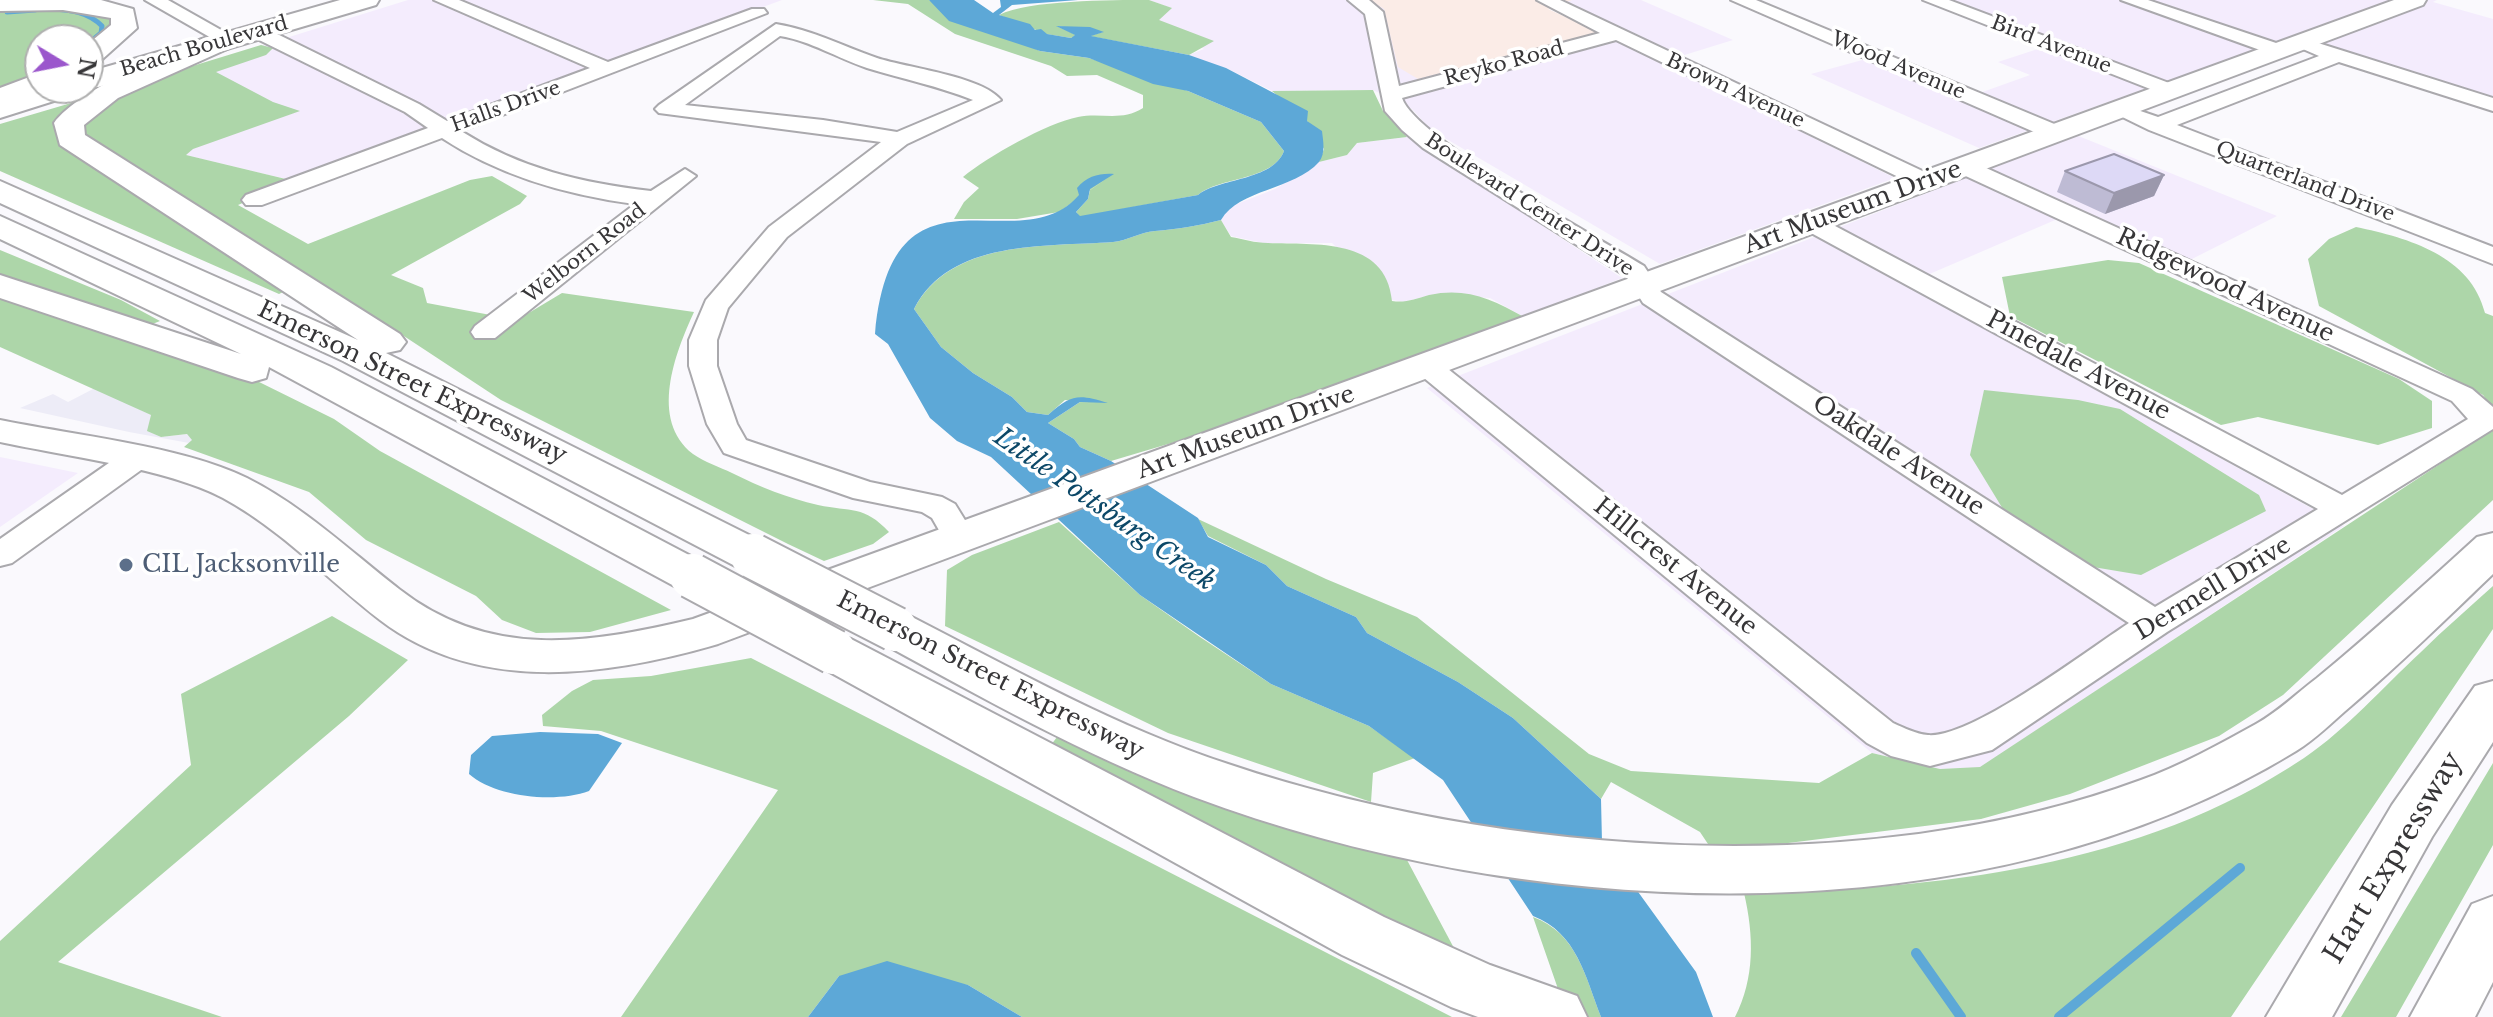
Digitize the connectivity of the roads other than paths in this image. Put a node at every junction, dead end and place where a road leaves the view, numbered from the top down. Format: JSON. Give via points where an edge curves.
{"nodes":[{"id":1,"x":154,"y":0,"type":"edge"},
{"id":2,"x":367,"y":0,"type":"edge"},
{"id":3,"x":443,"y":0,"type":"edge"},
{"id":4,"x":1357,"y":0,"type":"edge"},
{"id":5,"x":1546,"y":0,"type":"edge"},
{"id":6,"x":1740,"y":0,"type":"edge"},
{"id":7,"x":1932,"y":0,"type":"edge"},
{"id":8,"x":2130,"y":0,"type":"edge"},
{"id":9,"x":2151,"y":0,"type":"edge"},
{"id":10,"x":2356,"y":0,"type":"edge"},
{"id":11,"x":0,"y":4,"type":"edge"},
{"id":12,"x":2402,"y":5,"type":"edge"},
{"id":13,"x":758,"y":13,"type":"dead end"},
{"id":14,"x":1618,"y":34,"type":"junction"},
{"id":15,"x":242,"y":35,"type":"junction"},
{"id":16,"x":104,"y":44,"type":"edge"},
{"id":17,"x":2289,"y":46,"type":"junction"},
{"id":18,"x":2339,"y":55,"type":"junction"},
{"id":19,"x":609,"y":69,"type":"junction"},
{"id":20,"x":104,"y":76,"type":"edge"},
{"id":21,"x":24,"y":88,"type":"edge"},
{"id":22,"x":2170,"y":90,"type":"junction"},
{"id":23,"x":1391,"y":95,"type":"junction"},
{"id":24,"x":0,"y":99,"type":"edge"},
{"id":25,"x":24,"y":101,"type":"edge"},
{"id":26,"x":2493,"y":105,"type":"edge"},
{"id":27,"x":0,"y":109,"type":"edge"},
{"id":28,"x":2117,"y":109,"type":"junction"},
{"id":29,"x":2157,"y":125,"type":"junction"},
{"id":30,"x":446,"y":128,"type":"junction"},
{"id":31,"x":2056,"y":133,"type":"junction"},
{"id":32,"x":899,"y":139,"type":"junction"},
{"id":33,"x":1965,"y":167,"type":"junction"},
{"id":34,"x":685,"y":176,"type":"dead end"},
{"id":35,"x":1925,"y":181,"type":"junction"},
{"id":36,"x":0,"y":191,"type":"edge"},
{"id":37,"x":656,"y":199,"type":"junction"},
{"id":38,"x":254,"y":200,"type":"dead end"},
{"id":39,"x":1811,"y":223,"type":"junction"},
{"id":40,"x":0,"y":226,"type":"edge"},
{"id":41,"x":2493,"y":256,"type":"edge"},
{"id":42,"x":1645,"y":285,"type":"junction"},
{"id":43,"x":0,"y":286,"type":"edge"},
{"id":44,"x":485,"y":332,"type":"dead end"},
{"id":45,"x":1428,"y":367,"type":"junction"},
{"id":46,"x":2481,"y":411,"type":"joint"},
{"id":47,"x":509,"y":430,"type":"junction"},
{"id":48,"x":0,"y":431,"type":"edge"},
{"id":49,"x":467,"y":454,"type":"junction"},
{"id":50,"x":137,"y":458,"type":"junction"},
{"id":51,"x":2345,"y":510,"type":"junction"},
{"id":52,"x":960,"y":538,"type":"junction"},
{"id":53,"x":2493,"y":548,"type":"edge"},
{"id":54,"x":0,"y":555,"type":"edge"},
{"id":55,"x":2155,"y":623,"type":"junction"},
{"id":56,"x":2493,"y":700,"type":"edge"},
{"id":57,"x":1930,"y":751,"type":"joint"},
{"id":58,"x":2493,"y":922,"type":"edge"},
{"id":59,"x":1555,"y":1017,"type":"edge"},
{"id":60,"x":2298,"y":1017,"type":"edge"},
{"id":61,"x":2442,"y":1017,"type":"edge"}],
"edges":[{"from":1,"to":15,"type":"street"},
{"from":2,"to":15,"type":"highway","name":"Beach Boulevard"},
{"from":3,"to":19,"type":"street"},
{"from":4,"to":23,"type":"street","name":"Boulevard Center Drive","via":[[1374,12]]},
{"from":5,"to":14,"type":"street","name":"Brown Avenue"},
{"from":6,"to":31,"type":"street","name":"Wood Avenue"},
{"from":7,"to":22,"type":"street","name":"Bird Avenue"},
{"from":8,"to":17,"type":"street"},
{"from":9,"to":17,"type":"street"},
{"from":10,"to":12,"type":"street"},
{"from":11,"to":16,"type":"highway","via":[[103,4],[124,14],[124,28]]},
{"from":12,"to":17,"type":"street","name":"Art Museum Drive"},
{"from":13,"to":19,"type":"street","name":"Halls Drive"},
{"from":14,"to":23,"type":"street","name":"Reyko Road"},
{"from":14,"to":35,"type":"street","name":"Brown Avenue"},
{"from":15,"to":20,"type":"highway","name":"Beach Boulevard"},
{"from":15,"to":30,"type":"street"},
{"from":15,"to":47,"type":"highway","via":[[93,101],[69,123],[71,139],[419,363]]},
{"from":17,"to":18,"type":"street"},
{"from":17,"to":22,"type":"street","name":"Art Museum Drive"},
{"from":18,"to":26,"type":"street"},
{"from":18,"to":29,"type":"street"},
{"from":19,"to":30,"type":"street","name":"Halls Drive"},
{"from":21,"to":24,"type":"highway"},
{"from":22,"to":28,"type":"street","name":"Art Museum Drive"},
{"from":23,"to":42,"type":"street","name":"Boulevard Center Drive","via":[[1396,111],[1431,143],[1635,271]]},
{"from":25,"to":27,"type":"highway"},
{"from":28,"to":29,"type":"street","name":"Quarterland Drive"},
{"from":28,"to":31,"type":"street","name":"Art Museum Drive"},
{"from":29,"to":41,"type":"street","name":"Quarterland Drive"},
{"from":30,"to":37,"type":"street","via":[[508,164],[557,184]]},
{"from":30,"to":38,"type":"street","name":"Halls Drive"},
{"from":31,"to":33,"type":"street","name":"Art Museum Drive"},
{"from":32,"to":32,"type":"street","via":[[991,100],[937,78],[872,63],[804,34],[776,30],[666,109]]},
{"from":32,"to":52,"type":"street","via":[[778,232],[743,271],[715,306],[703,340],[703,366],[735,446],[864,491],[931,504],[944,511]]},
{"from":33,"to":35,"type":"street","name":"Art Museum Drive"},
{"from":33,"to":46,"type":"street","name":"Ridgewood Avenue","via":[[2462,395]]},
{"from":34,"to":37,"type":"street","name":"Welborn Road"},
{"from":35,"to":39,"type":"street","name":"Art Museum Drive"},
{"from":36,"to":47,"type":"highway","name":"Emerson Street Expressway","via":[[226,291]]},
{"from":37,"to":44,"type":"street","name":"Welborn Road"},
{"from":39,"to":42,"type":"street","name":"Art Museum Drive"},
{"from":39,"to":51,"type":"street","name":"Pinedale Avenue"},
{"from":40,"to":49,"type":"highway","name":"Emerson Street Expressway","via":[[191,312]]},
{"from":42,"to":45,"type":"street","name":"Art Museum Drive"},
{"from":42,"to":55,"type":"street","name":"Oakdale Avenue","via":[[1652,297]]},
{"from":43,"to":49,"type":"highway","via":[[232,361],[338,408]]},
{"from":45,"to":52,"type":"street","name":"Art Museum Drive"},
{"from":45,"to":57,"type":"street","name":"Hillcrest Avenue","via":[[1880,733]]},
{"from":46,"to":51,"type":"street","name":"Dermell Drive","via":[[2484,422]]},
{"from":47,"to":53,"type":"highway","name":"Emerson Street Expressway","bridge":true,"via":[[1084,728],[1159,761],[1268,800],[1402,834],[1512,852],[1700,869],[1834,868],[1917,858],[2086,825],[2149,801],[2217,772],[2280,736]]},
{"from":48,"to":50,"type":"street","name":"Art Museum Drive"},
{"from":49,"to":59,"type":"highway","name":"Emerson Street Expressway","bridge":true,"via":[[1256,880],[1473,987]]},
{"from":50,"to":52,"type":"street","name":"Art Museum Drive","via":[[229,482],[417,624],[439,635],[536,656],[624,651],[702,633]]},
{"from":50,"to":54,"type":"street"},
{"from":51,"to":55,"type":"street","name":"Dermell Drive"},
{"from":55,"to":57,"type":"street","name":"Dermell Drive","via":[[1978,740]]},
{"from":56,"to":60,"type":"highway","name":"Hart Expressway","via":[[2412,821]]},
{"from":58,"to":61,"type":"highway"}]}
